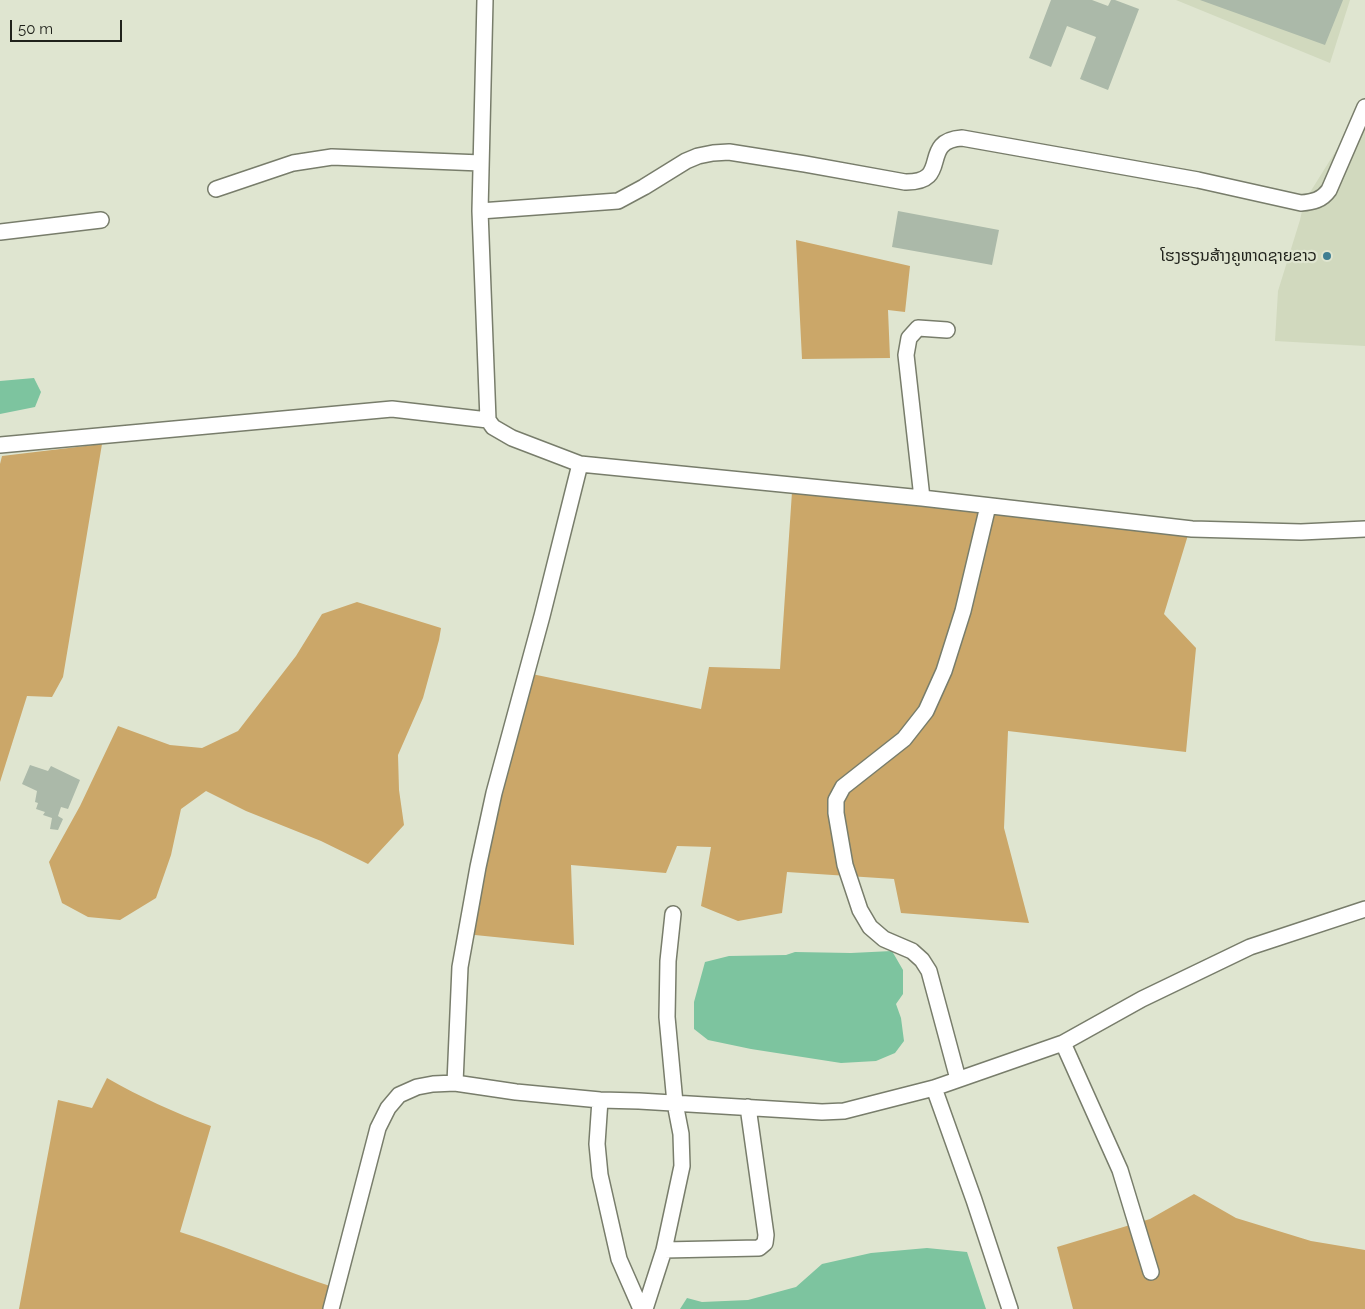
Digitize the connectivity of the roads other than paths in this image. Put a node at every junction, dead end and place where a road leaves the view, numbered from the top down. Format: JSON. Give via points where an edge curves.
{"nodes":[{"id":1,"x":485,"y":0,"type":"edge"},
{"id":2,"x":1365,"y":107,"type":"edge"},
{"id":3,"x":481,"y":163,"type":"junction"},
{"id":4,"x":216,"y":189,"type":"dead end"},
{"id":5,"x":480,"y":211,"type":"junction"},
{"id":6,"x":101,"y":220,"type":"dead end"},
{"id":7,"x":0,"y":232,"type":"edge"},
{"id":8,"x":947,"y":330,"type":"dead end"},
{"id":9,"x":488,"y":420,"type":"junction"},
{"id":10,"x":0,"y":445,"type":"edge"},
{"id":11,"x":580,"y":464,"type":"junction"},
{"id":12,"x":922,"y":498,"type":"junction"},
{"id":13,"x":988,"y":506,"type":"junction"},
{"id":14,"x":1365,"y":529,"type":"edge"},
{"id":15,"x":1365,"y":910,"type":"edge"},
{"id":16,"x":672,"y":914,"type":"dead end"},
{"id":17,"x":1063,"y":1043,"type":"junction"},
{"id":18,"x":958,"y":1079,"type":"junction"},
{"id":19,"x":455,"y":1083,"type":"junction"},
{"id":20,"x":934,"y":1088,"type":"junction"},
{"id":21,"x":600,"y":1100,"type":"junction"},
{"id":22,"x":675,"y":1103,"type":"junction"},
{"id":23,"x":748,"y":1107,"type":"junction"},
{"id":24,"x":664,"y":1250,"type":"junction"},
{"id":25,"x":1151,"y":1272,"type":"dead end"},
{"id":26,"x":331,"y":1309,"type":"edge"},
{"id":27,"x":643,"y":1309,"type":"edge"},
{"id":28,"x":1010,"y":1309,"type":"edge"}],
"edges":[{"from":1,"to":3,"type":"street"},
{"from":2,"to":5,"type":"street","via":[[1329,190],[1314,202],[1301,203],[1198,180],[962,138],[946,142],[937,152],[932,172],[926,179],[915,182],[729,152],[713,153],[686,161],[618,201]]},
{"from":3,"to":4,"type":"street","via":[[332,157],[292,163]]},
{"from":3,"to":5,"type":"street"},
{"from":5,"to":9,"type":"street"},
{"from":6,"to":7,"type":"street"},
{"from":8,"to":12,"type":"street","via":[[918,328],[909,338],[906,355]]},
{"from":9,"to":10,"type":"street","via":[[392,409]]},
{"from":9,"to":11,"type":"street","via":[[493,427],[512,438]]},
{"from":11,"to":12,"type":"street"},
{"from":11,"to":19,"type":"street","via":[[494,793],[478,867],[460,966]]},
{"from":12,"to":13,"type":"street"},
{"from":13,"to":14,"type":"street","via":[[1192,529],[1301,532]]},
{"from":13,"to":18,"type":"street","via":[[964,612],[926,711],[904,739],[843,787],[836,800],[845,865],[860,910],[870,927],[884,939],[912,951],[926,965]]},
{"from":15,"to":17,"type":"street","via":[[1250,947],[1142,999]]},
{"from":16,"to":22,"type":"street","via":[[667,1017]]},
{"from":17,"to":18,"type":"street"},
{"from":17,"to":25,"type":"street","via":[[1120,1170]]},
{"from":18,"to":20,"type":"street"},
{"from":19,"to":21,"type":"street"},
{"from":19,"to":26,"type":"street","via":[[416,1087],[399,1095],[388,1108],[378,1128]]},
{"from":20,"to":23,"type":"street","via":[[844,1111]]},
{"from":20,"to":28,"type":"street"},
{"from":21,"to":22,"type":"street"},
{"from":21,"to":27,"type":"street","via":[[597,1144],[600,1175],[620,1259]]},
{"from":22,"to":23,"type":"street"},
{"from":22,"to":24,"type":"street","via":[[681,1134],[682,1166]]},
{"from":23,"to":24,"type":"street","via":[[765,1243],[759,1248]]},
{"from":24,"to":27,"type":"street"}]}
